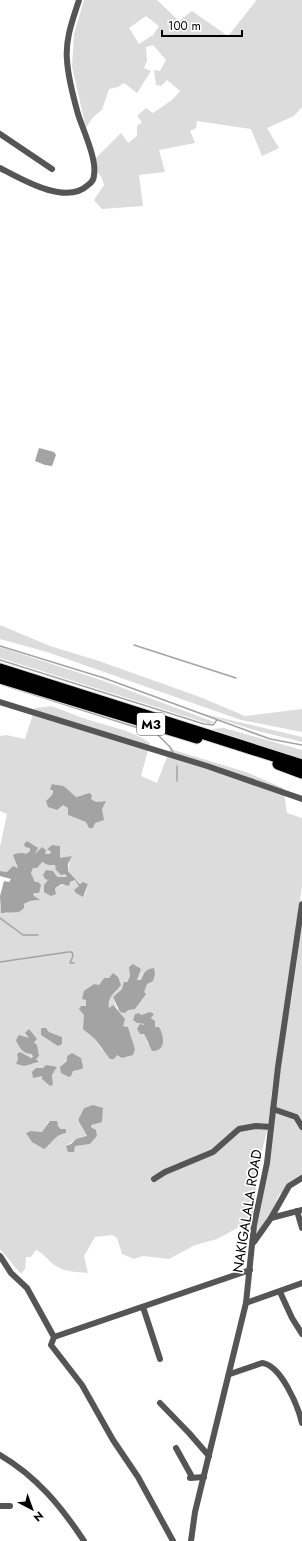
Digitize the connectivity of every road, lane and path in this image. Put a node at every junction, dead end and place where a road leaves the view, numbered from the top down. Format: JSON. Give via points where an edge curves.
{"nodes":[{"id":1,"x":80,"y":0,"type":"edge"},
{"id":2,"x":0,"y":134,"type":"edge"},
{"id":3,"x":0,"y":168,"type":"edge"},
{"id":4,"x":52,"y":169,"type":"dead end"},
{"id":5,"x":0,"y":668,"type":"edge"},
{"id":6,"x":0,"y":678,"type":"edge"},
{"id":7,"x":0,"y":702,"type":"edge"},
{"id":8,"x":302,"y":764,"type":"edge"},
{"id":9,"x":302,"y":773,"type":"edge"},
{"id":10,"x":302,"y":799,"type":"edge"},
{"id":11,"x":302,"y":904,"type":"edge"},
{"id":12,"x":273,"y":1109,"type":"junction"},
{"id":13,"x":271,"y":1127,"type":"junction"},
{"id":14,"x":302,"y":1127,"type":"edge"},
{"id":15,"x":302,"y":1178,"type":"edge"},
{"id":16,"x":154,"y":1179,"type":"dead end"},
{"id":17,"x":300,"y":1211,"type":"edge"},
{"id":18,"x":271,"y":1218,"type":"junction"},
{"id":19,"x":302,"y":1228,"type":"edge"},
{"id":20,"x":253,"y":1243,"type":"junction"},
{"id":21,"x":0,"y":1256,"type":"edge"},
{"id":22,"x":250,"y":1270,"type":"junction"},
{"id":23,"x":302,"y":1283,"type":"edge"},
{"id":24,"x":280,"y":1292,"type":"junction"},
{"id":25,"x":246,"y":1303,"type":"junction"},
{"id":26,"x":143,"y":1307,"type":"junction"},
{"id":27,"x":302,"y":1334,"type":"edge"},
{"id":28,"x":54,"y":1337,"type":"junction"},
{"id":29,"x":160,"y":1359,"type":"dead end"},
{"id":30,"x":230,"y":1374,"type":"junction"},
{"id":31,"x":160,"y":1403,"type":"dead end"},
{"id":32,"x":300,"y":1406,"type":"edge"},
{"id":33,"x":302,"y":1423,"type":"edge"},
{"id":34,"x":176,"y":1448,"type":"dead end"},
{"id":35,"x":0,"y":1455,"type":"edge"},
{"id":36,"x":209,"y":1456,"type":"junction"},
{"id":37,"x":204,"y":1477,"type":"junction"},
{"id":38,"x":0,"y":1506,"type":"edge"},
{"id":39,"x":10,"y":1506,"type":"dead end"},
{"id":40,"x":84,"y":1541,"type":"edge"},
{"id":41,"x":173,"y":1541,"type":"edge"},
{"id":42,"x":191,"y":1541,"type":"edge"}],
"edges":[{"from":1,"to":3,"type":"street","via":[[71,27],[67,58],[73,94],[93,160],[94,176],[89,184],[80,190],[60,192],[23,180]]},
{"from":2,"to":4,"type":"street"},
{"from":5,"to":8,"type":"highway","number":"M3"},
{"from":6,"to":9,"type":"highway","number":"M3"},
{"from":7,"to":10,"type":"street","via":[[207,766]]},
{"from":11,"to":12,"type":"street","name":"NAKIGALALA ROAD"},
{"from":12,"to":13,"type":"street","name":"NAKIGALALA ROAD"},
{"from":12,"to":14,"type":"street","via":[[296,1117]]},
{"from":13,"to":16,"type":"street","via":[[239,1129],[213,1152]]},
{"from":13,"to":20,"type":"street","name":"NAKIGALALA ROAD"},
{"from":15,"to":18,"type":"street","via":[[289,1186]]},
{"from":17,"to":18,"type":"street"},
{"from":17,"to":19,"type":"street"},
{"from":18,"to":20,"type":"street"},
{"from":20,"to":22,"type":"street","name":"NAKIGALALA ROAD"},
{"from":21,"to":28,"type":"street","via":[[11,1273],[27,1288]]},
{"from":22,"to":25,"type":"street","name":"NAKIGALALA ROAD"},
{"from":22,"to":26,"type":"street"},
{"from":23,"to":24,"type":"street"},
{"from":24,"to":25,"type":"street"},
{"from":24,"to":27,"type":"street"},
{"from":25,"to":30,"type":"street","name":"NAKIGALALA ROAD"},
{"from":26,"to":28,"type":"street"},
{"from":26,"to":29,"type":"street"},
{"from":28,"to":41,"type":"street","via":[[51,1345],[82,1384]]},
{"from":30,"to":32,"type":"street","via":[[254,1364],[266,1364],[275,1371]]},
{"from":30,"to":36,"type":"street","name":"NAKIGALALA ROAD"},
{"from":31,"to":36,"type":"street"},
{"from":32,"to":33,"type":"street"},
{"from":34,"to":37,"type":"street","via":[[191,1475],[190,1478]]},
{"from":35,"to":40,"type":"street","via":[[30,1475],[62,1510]]},
{"from":36,"to":37,"type":"street","name":"NAKIGALALA ROAD"},
{"from":37,"to":42,"type":"street","name":"NAKIGALALA ROAD"},
{"from":38,"to":39,"type":"street"}]}
